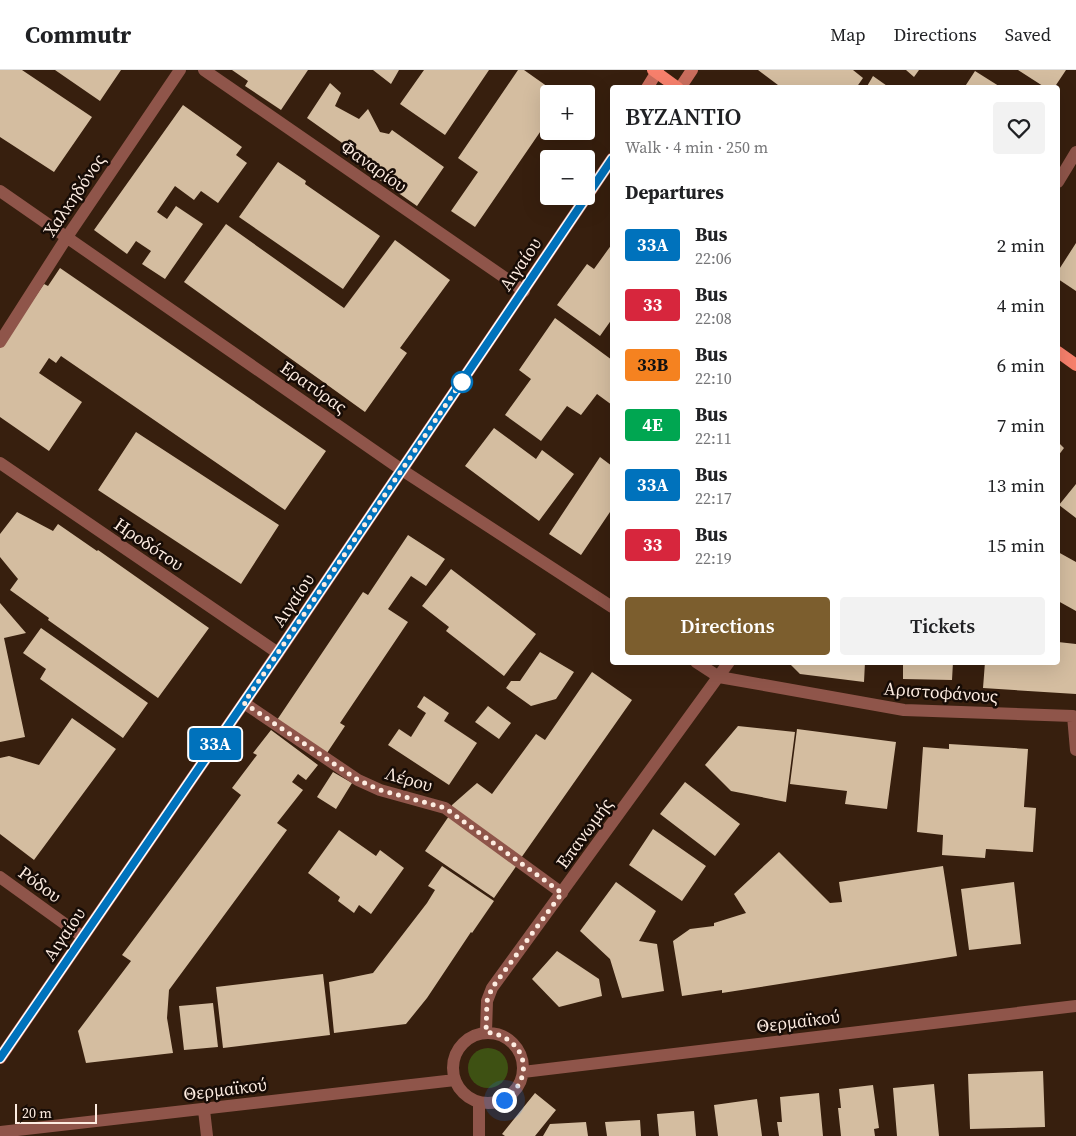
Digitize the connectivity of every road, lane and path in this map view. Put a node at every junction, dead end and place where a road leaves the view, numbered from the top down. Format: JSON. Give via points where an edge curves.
{"nodes":[{"id":1,"x":180,"y":70,"type":"edge"},
{"id":2,"x":204,"y":70,"type":"edge"},
{"id":3,"x":692,"y":70,"type":"edge"},
{"id":4,"x":656,"y":71,"type":"edge"},
{"id":5,"x":649,"y":85,"type":"edge"},
{"id":6,"x":675,"y":85,"type":"edge"},
{"id":7,"x":681,"y":85,"type":"edge"},
{"id":8,"x":1076,"y":152,"type":"edge"},
{"id":9,"x":610,"y":162,"type":"edge"},
{"id":10,"x":1060,"y":179,"type":"edge"},
{"id":11,"x":0,"y":190,"type":"edge"},
{"id":12,"x":67,"y":237,"type":"junction"},
{"id":13,"x":524,"y":291,"type":"junction"},
{"id":14,"x":0,"y":342,"type":"edge"},
{"id":15,"x":1060,"y":353,"type":"edge"},
{"id":16,"x":1076,"y":365,"type":"edge"},
{"id":17,"x":0,"y":464,"type":"edge"},
{"id":18,"x":402,"y":470,"type":"junction"},
{"id":19,"x":610,"y":606,"type":"edge"},
{"id":20,"x":278,"y":653,"type":"junction"},
{"id":21,"x":701,"y":665,"type":"edge"},
{"id":22,"x":727,"y":665,"type":"edge"},
{"id":23,"x":719,"y":677,"type":"junction"},
{"id":24,"x":244,"y":703,"type":"junction"},
{"id":25,"x":1076,"y":750,"type":"edge"},
{"id":26,"x":0,"y":877,"type":"edge"},
{"id":27,"x":562,"y":893,"type":"junction"},
{"id":28,"x":83,"y":937,"type":"junction"},
{"id":29,"x":1076,"y":1006,"type":"edge"},
{"id":30,"x":486,"y":1032,"type":"junction"},
{"id":31,"x":0,"y":1058,"type":"edge"},
{"id":32,"x":523,"y":1072,"type":"junction"},
{"id":33,"x":455,"y":1080,"type":"junction"},
{"id":34,"x":479,"y":1102,"type":"junction"},
{"id":35,"x":204,"y":1110,"type":"junction"},
{"id":36,"x":0,"y":1132,"type":"edge"},
{"id":37,"x":207,"y":1136,"type":"edge"},
{"id":38,"x":479,"y":1136,"type":"edge"}],
"edges":[{"from":1,"to":12,"type":"street","name":"Χαλκηδόνος"},
{"from":2,"to":13,"type":"street","name":"Φαναρίου"},
{"from":3,"to":7,"type":"main road"},
{"from":4,"to":5,"type":"main road"},
{"from":4,"to":6,"type":"main road"},
{"from":8,"to":10,"type":"street"},
{"from":9,"to":13,"type":"main road","name":"Αιγαίου"},
{"from":11,"to":12,"type":"street","name":"Ερατύρας"},
{"from":12,"to":14,"type":"street","name":"Χαλκηδόνος"},
{"from":12,"to":18,"type":"street","name":"Ερατύρας"},
{"from":13,"to":18,"type":"main road","name":"Αιγαίου"},
{"from":15,"to":16,"type":"main road"},
{"from":17,"to":20,"type":"street","name":"Ηροδότου"},
{"from":18,"to":19,"type":"street","name":"Ερατύρας"},
{"from":18,"to":20,"type":"main road","name":"Αιγαίου"},
{"from":20,"to":24,"type":"main road","name":"Αιγαίου"},
{"from":21,"to":23,"type":"street"},
{"from":22,"to":23,"type":"street","name":"Επανωμής"},
{"from":23,"to":25,"type":"street","name":"Αριστοφάνους","via":[[904,710],[1073,716]]},
{"from":23,"to":27,"type":"street","name":"Επανωμής"},
{"from":24,"to":27,"type":"street","name":"Λέρου","via":[[358,780],[445,808]]},
{"from":24,"to":28,"type":"main road","name":"Αιγαίου"},
{"from":26,"to":28,"type":"street","name":"Ρόδου"},
{"from":27,"to":30,"type":"street","name":"Επανωμής","via":[[489,994]]},
{"from":28,"to":31,"type":"main road","name":"Αιγαίου"},
{"from":29,"to":32,"type":"street","name":"Θερμαϊκού"},
{"from":30,"to":32,"type":"street","via":[[497,1033],[516,1045],[522,1055]]},
{"from":30,"to":33,"type":"street","via":[[464,1041],[456,1051],[453,1062]]},
{"from":32,"to":34,"type":"street","via":[[519,1086],[504,1100]]},
{"from":33,"to":34,"type":"street","via":[[464,1094]]},
{"from":33,"to":35,"type":"street","name":"Θερμαϊκού"},
{"from":34,"to":38,"type":"street"},
{"from":35,"to":36,"type":"street","name":"Θερμαϊκού"},
{"from":35,"to":37,"type":"street"}]}
